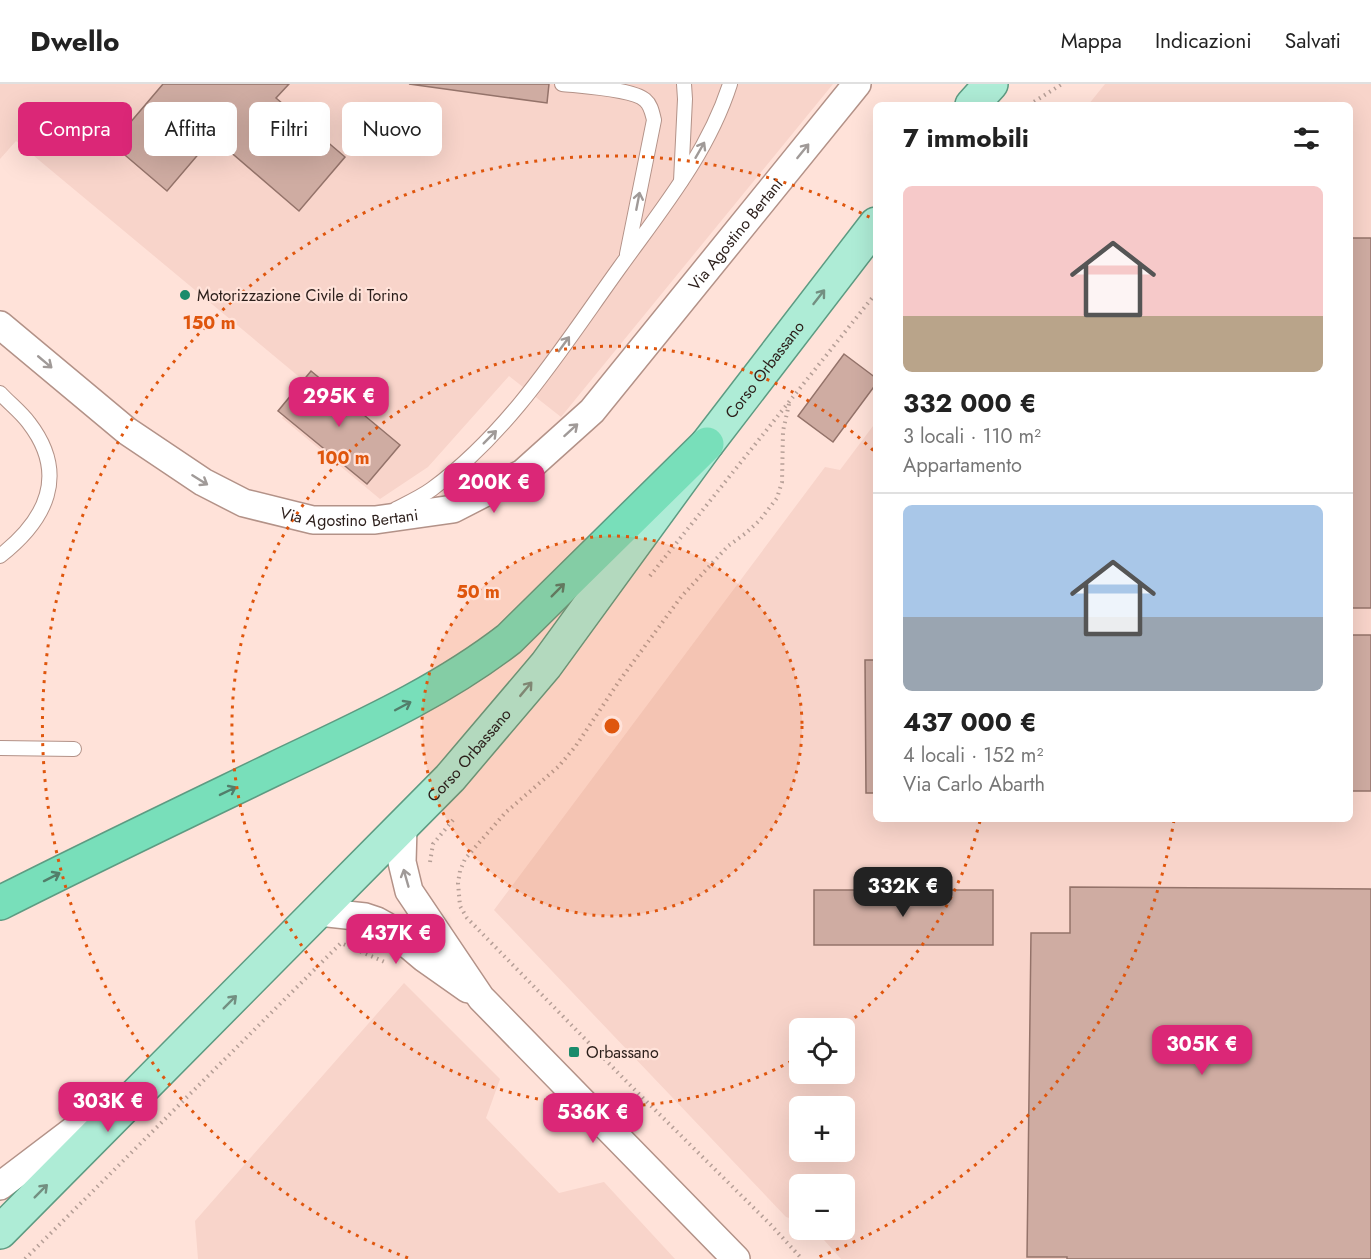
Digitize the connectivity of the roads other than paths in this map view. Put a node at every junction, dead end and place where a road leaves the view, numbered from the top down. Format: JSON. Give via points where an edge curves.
{"nodes":[{"id":1,"x":562,"y":84,"type":"edge"},
{"id":2,"x":684,"y":84,"type":"edge"},
{"id":3,"x":730,"y":84,"type":"edge"},
{"id":4,"x":857,"y":84,"type":"edge"},
{"id":5,"x":968,"y":84,"type":"edge"},
{"id":6,"x":991,"y":84,"type":"edge"},
{"id":7,"x":959,"y":102,"type":"edge"},
{"id":8,"x":975,"y":102,"type":"edge"},
{"id":9,"x":681,"y":183,"type":"junction"},
{"id":10,"x":873,"y":228,"type":"edge"},
{"id":11,"x":626,"y":258,"type":"junction"},
{"id":12,"x":0,"y":325,"type":"edge"},
{"id":13,"x":0,"y":393,"type":"edge"},
{"id":14,"x":707,"y":444,"type":"junction"},
{"id":15,"x":375,"y":520,"type":"junction"},
{"id":16,"x":0,"y":556,"type":"edge"},
{"id":17,"x":0,"y":748,"type":"edge"},
{"id":18,"x":74,"y":749,"type":"dead end"},
{"id":19,"x":403,"y":827,"type":"junction"},
{"id":20,"x":0,"y":903,"type":"edge"},
{"id":21,"x":319,"y":912,"type":"junction"},
{"id":22,"x":481,"y":998,"type":"junction"},
{"id":23,"x":189,"y":1044,"type":"junction"},
{"id":24,"x":0,"y":1186,"type":"edge"},
{"id":25,"x":0,"y":1232,"type":"edge"},
{"id":26,"x":736,"y":1259,"type":"edge"}],
"edges":[{"from":11,"to":1,"type":"lane","one_way":true,"via":[[654,120],[651,107],[631,93]]},
{"from":2,"to":9,"type":"lane"},
{"from":9,"to":3,"type":"lane","one_way":true,"via":[[714,125]]},
{"from":15,"to":4,"type":"street","name":"Via Agostino Bertani","one_way":true,"via":[[453,509],[532,466],[592,411]]},
{"from":5,"to":7,"type":"main road"},
{"from":6,"to":8,"type":"main road"},
{"from":9,"to":11,"type":"lane"},
{"from":14,"to":10,"type":"main road","name":"Corso Orbassano","one_way":true},
{"from":15,"to":11,"type":"lane","one_way":true,"via":[[430,491],[494,434],[530,392]]},
{"from":12,"to":15,"type":"street","name":"Via Agostino Bertani","one_way":true,"via":[[127,431],[203,482],[244,503],[313,520]]},
{"from":13,"to":16,"type":"lane","via":[[29,422],[44,447],[50,472],[45,502],[36,521]]},
{"from":19,"to":14,"type":"main road","name":"Corso Orbassano","one_way":true,"via":[[546,665]]},
{"from":20,"to":14,"type":"highway","one_way":true,"via":[[375,721],[479,662],[509,639]]},
{"from":17,"to":18,"type":"lane"},
{"from":19,"to":21,"type":"main road","name":"Corso Orbassano"},
{"from":22,"to":19,"type":"street","one_way":true,"via":[[409,891],[402,862]]},
{"from":21,"to":22,"type":"street","via":[[377,921]]},
{"from":23,"to":21,"type":"main road","name":"Corso Orbassano","one_way":true},
{"from":22,"to":26,"type":"street"},
{"from":23,"to":24,"type":"street"},
{"from":25,"to":23,"type":"main road","name":"Corso Orbassano","one_way":true}]}
